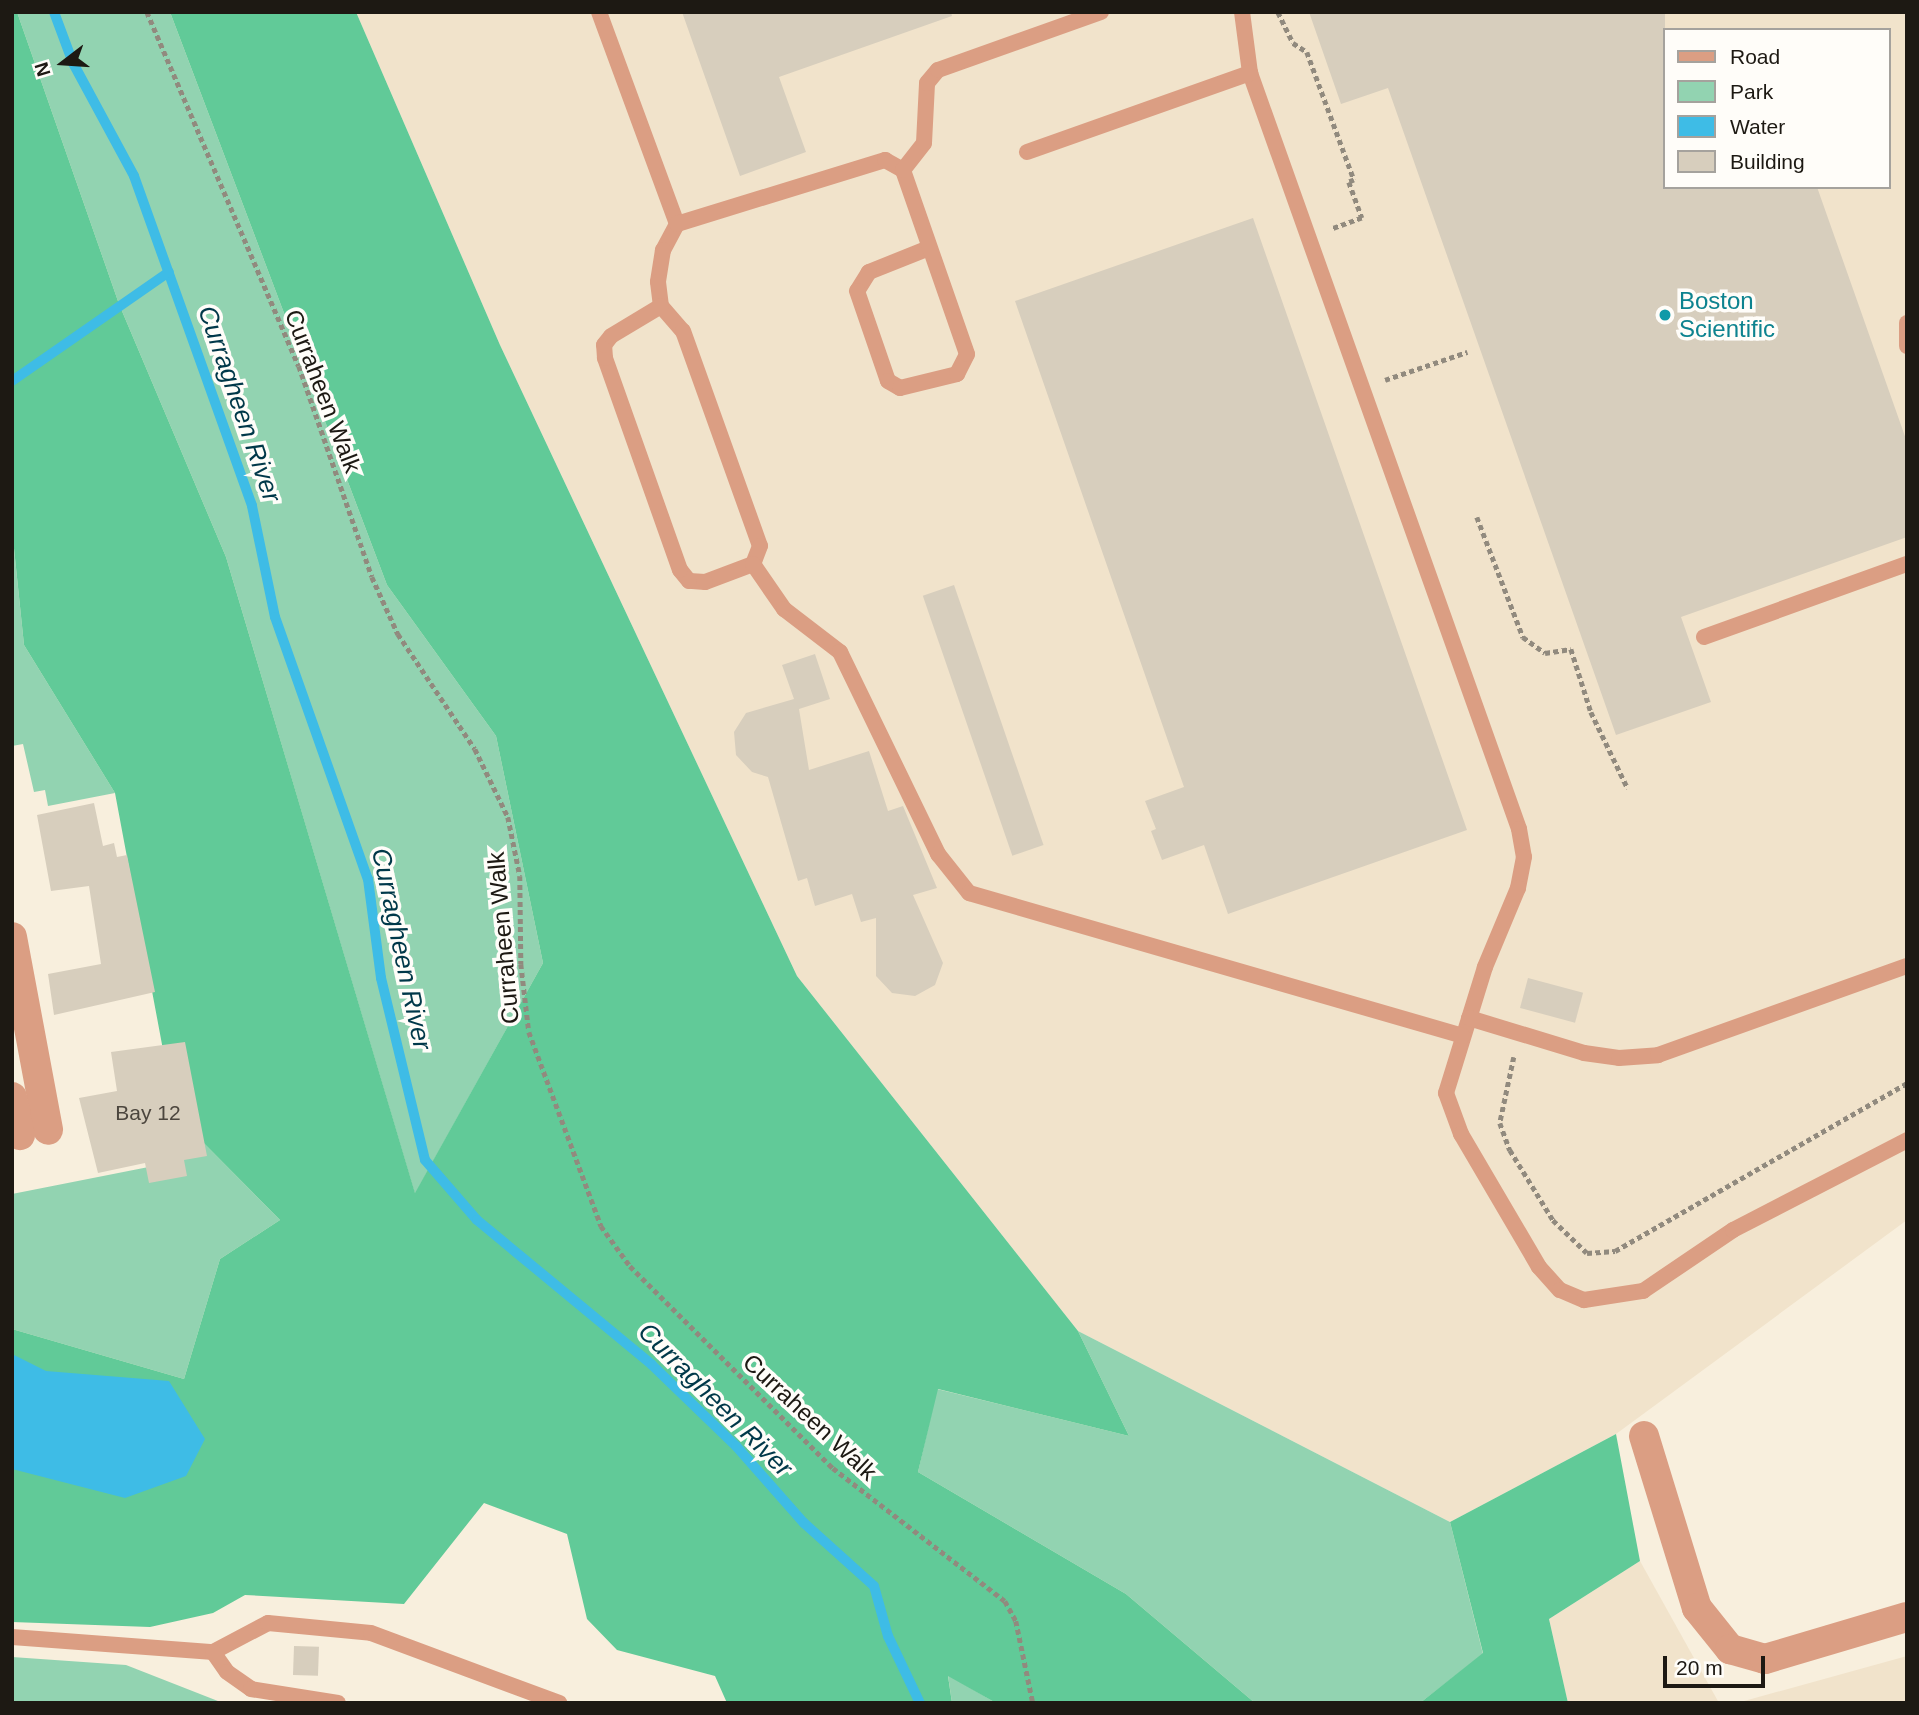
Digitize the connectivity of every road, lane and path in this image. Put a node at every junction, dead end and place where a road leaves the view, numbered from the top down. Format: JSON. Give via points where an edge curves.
{"nodes":[{"id":1,"x":147,"y":12,"type":"edge"},
{"id":2,"x":599,"y":12,"type":"edge"},
{"id":3,"x":1101,"y":12,"type":"edge"},
{"id":4,"x":1242,"y":12,"type":"edge"},
{"id":5,"x":1278,"y":12,"type":"edge"},
{"id":6,"x":1250,"y":73,"type":"junction"},
{"id":7,"x":1027,"y":152,"type":"dead end"},
{"id":8,"x":903,"y":170,"type":"junction"},
{"id":9,"x":677,"y":224,"type":"junction"},
{"id":10,"x":1308,"y":237,"type":"junction"},
{"id":11,"x":929,"y":248,"type":"junction"},
{"id":12,"x":661,"y":306,"type":"junction"},
{"id":13,"x":1907,"y":323,"type":"edge"},
{"id":14,"x":1907,"y":346,"type":"edge"},
{"id":15,"x":1467,"y":352,"type":"dead end"},
{"id":16,"x":1362,"y":388,"type":"junction"},
{"id":17,"x":1477,"y":517,"type":"dead end"},
{"id":18,"x":753,"y":564,"type":"junction"},
{"id":19,"x":1907,"y":564,"type":"edge"},
{"id":20,"x":1704,"y":637,"type":"dead end"},
{"id":21,"x":1628,"y":789,"type":"dead end"},
{"id":22,"x":12,"y":937,"type":"edge"},
{"id":23,"x":1907,"y":966,"type":"edge"},
{"id":24,"x":1469,"y":1018,"type":"junction"},
{"id":25,"x":1519,"y":1034,"type":"junction"},
{"id":26,"x":1463,"y":1036,"type":"junction"},
{"id":27,"x":1907,"y":1083,"type":"edge"},
{"id":28,"x":12,"y":1097,"type":"edge"},
{"id":29,"x":1907,"y":1140,"type":"edge"},
{"id":30,"x":1644,"y":1436,"type":"dead end"},
{"id":31,"x":1907,"y":1617,"type":"edge"},
{"id":32,"x":12,"y":1637,"type":"edge"},
{"id":33,"x":213,"y":1652,"type":"junction"},
{"id":34,"x":338,"y":1703,"type":"edge"},
{"id":35,"x":559,"y":1703,"type":"edge"},
{"id":36,"x":1033,"y":1703,"type":"edge"}],
"edges":[{"from":1,"to":36,"type":"path","name":"Curraheen Walk","via":[[299,366],[372,577],[398,634],[475,749],[508,817],[520,876],[529,1032],[601,1226],[630,1266],[833,1468],[1004,1601],[1016,1621]]},
{"from":2,"to":9,"type":"lane"},
{"from":3,"to":8,"type":"lane","via":[[938,70],[927,83],[923,143]]},
{"from":4,"to":6,"type":"lane"},
{"from":5,"to":10,"type":"path","via":[[1293,43],[1307,52],[1354,180],[1349,182],[1362,218]]},
{"from":6,"to":7,"type":"lane"},
{"from":6,"to":10,"type":"lane"},
{"from":8,"to":9,"type":"lane","via":[[885,160]]},
{"from":8,"to":11,"type":"lane"},
{"from":9,"to":12,"type":"lane","via":[[663,250],[657,282]]},
{"from":10,"to":16,"type":"lane"},
{"from":11,"to":11,"type":"lane","via":[[869,272],[857,291],[888,381],[900,388],[957,373],[965,364],[967,354]]},
{"from":12,"to":18,"type":"lane","via":[[683,331],[760,547]]},
{"from":12,"to":18,"type":"lane","via":[[604,345],[671,545],[689,581],[705,582]]},
{"from":13,"to":14,"type":"lane"},
{"from":15,"to":16,"type":"path"},
{"from":16,"to":24,"type":"lane","via":[[1519,829],[1524,857],[1518,888]]},
{"from":17,"to":21,"type":"path","via":[[1522,638],[1545,653],[1571,649],[1591,712]]},
{"from":18,"to":26,"type":"lane","via":[[784,609],[840,652],[938,854],[969,893]]},
{"from":19,"to":20,"type":"lane"},
{"from":22,"to":28,"type":"street","via":[[34,1132]]},
{"from":23,"to":25,"type":"lane","via":[[1658,1055],[1607,1056]]},
{"from":24,"to":25,"type":"lane"},
{"from":24,"to":26,"type":"lane"},
{"from":25,"to":27,"type":"path","via":[[1500,1123],[1553,1220],[1587,1253],[1615,1251]]},
{"from":26,"to":29,"type":"lane","via":[[1446,1093],[1451,1115],[1539,1267],[1560,1290],[1584,1300],[1643,1291],[1733,1230]]},
{"from":30,"to":31,"type":"street","via":[[1697,1608],[1730,1649],[1765,1659]]},
{"from":32,"to":33,"type":"lane"},
{"from":33,"to":34,"type":"lane","via":[[227,1672],[251,1689]]},
{"from":33,"to":35,"type":"lane","via":[[268,1623],[372,1633]]}]}
